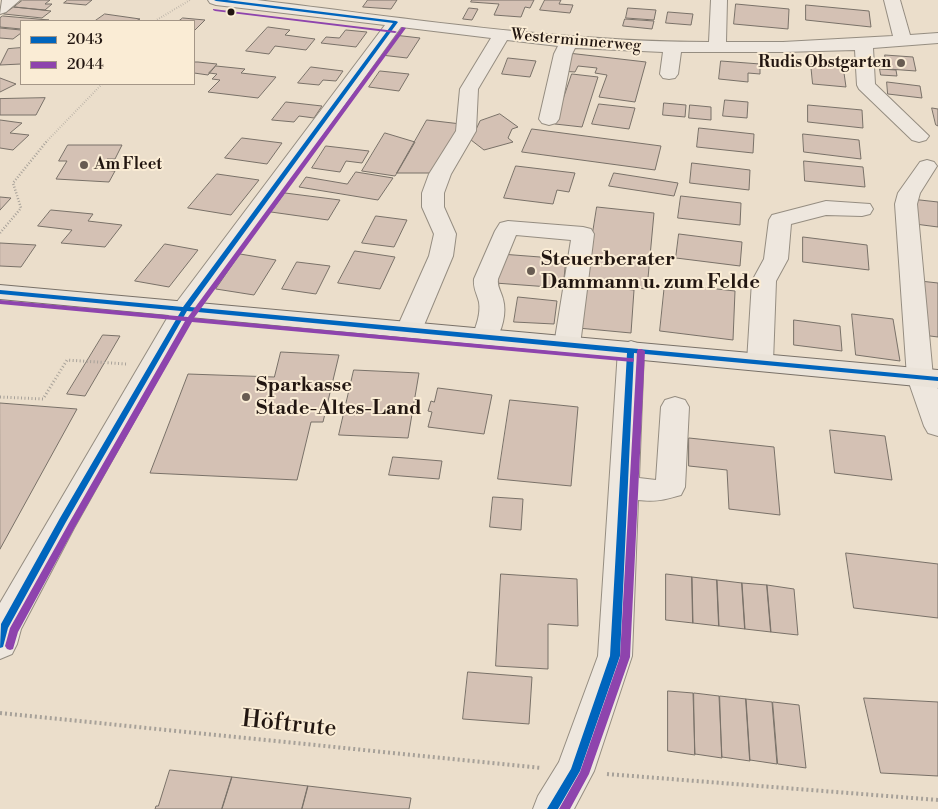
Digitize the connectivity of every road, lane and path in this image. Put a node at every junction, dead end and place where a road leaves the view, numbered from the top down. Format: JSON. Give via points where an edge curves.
{"nodes":[{"id":1,"x":12,"y":0,"type":"edge"},
{"id":2,"x":190,"y":0,"type":"edge"},
{"id":3,"x":216,"y":0,"type":"edge"},
{"id":4,"x":352,"y":0,"type":"edge"},
{"id":5,"x":719,"y":0,"type":"edge"},
{"id":6,"x":892,"y":0,"type":"edge"},
{"id":7,"x":327,"y":6,"type":"edge"},
{"id":8,"x":415,"y":6,"type":"dead end"},
{"id":9,"x":0,"y":9,"type":"edge"},
{"id":10,"x":340,"y":15,"type":"junction"},
{"id":11,"x":157,"y":20,"type":"edge"},
{"id":12,"x":404,"y":23,"type":"junction"},
{"id":13,"x":502,"y":34,"type":"junction"},
{"id":14,"x":938,"y":38,"type":"edge"},
{"id":15,"x":903,"y":40,"type":"junction"},
{"id":16,"x":569,"y":42,"type":"junction"},
{"id":17,"x":864,"y":44,"type":"junction"},
{"id":18,"x":673,"y":47,"type":"junction"},
{"id":19,"x":717,"y":48,"type":"junction"},
{"id":20,"x":669,"y":74,"type":"dead end"},
{"id":21,"x":102,"y":85,"type":"edge"},
{"id":22,"x":549,"y":119,"type":"dead end"},
{"id":23,"x":919,"y":136,"type":"dead end"},
{"id":24,"x":927,"y":166,"type":"dead end"},
{"id":25,"x":862,"y":209,"type":"dead end"},
{"id":26,"x":0,"y":234,"type":"edge"},
{"id":27,"x":0,"y":292,"type":"edge"},
{"id":28,"x":186,"y":310,"type":"junction"},
{"id":29,"x":409,"y":330,"type":"junction"},
{"id":30,"x":485,"y":337,"type":"junction"},
{"id":31,"x":567,"y":344,"type":"junction"},
{"id":32,"x":631,"y":350,"type":"junction"},
{"id":33,"x":760,"y":362,"type":"junction"},
{"id":34,"x":151,"y":367,"type":"junction"},
{"id":35,"x":929,"y":378,"type":"edge"},
{"id":36,"x":0,"y":397,"type":"edge"},
{"id":37,"x":675,"y":407,"type":"dead end"},
{"id":38,"x":938,"y":426,"type":"edge"},
{"id":39,"x":624,"y":487,"type":"junction"},
{"id":40,"x":2,"y":633,"type":"edge"},
{"id":41,"x":0,"y":713,"type":"edge"},
{"id":42,"x":575,"y":771,"type":"junction"},
{"id":43,"x":938,"y":800,"type":"edge"},
{"id":44,"x":552,"y":809,"type":"edge"}],
"edges":[{"from":1,"to":9,"type":"street"},
{"from":2,"to":11,"type":"path"},
{"from":3,"to":7,"type":"street","name":"Westerminnerweg"},
{"from":4,"to":10,"type":"street"},
{"from":5,"to":19,"type":"street"},
{"from":6,"to":15,"type":"street"},
{"from":7,"to":10,"type":"street","name":"Westerminnerweg"},
{"from":8,"to":12,"type":"street"},
{"from":10,"to":12,"type":"street","name":"Westerminnerweg"},
{"from":12,"to":13,"type":"street","name":"Westerminnerweg"},
{"from":12,"to":28,"type":"street"},
{"from":13,"to":16,"type":"street","name":"Westerminnerweg"},
{"from":13,"to":29,"type":"street","via":[[468,89],[466,131],[440,174],[433,193],[433,207],[445,234],[444,241],[441,256]]},
{"from":14,"to":15,"type":"street","name":"Westerminnerweg"},
{"from":15,"to":17,"type":"street","name":"Westerminnerweg"},
{"from":16,"to":18,"type":"street","name":"Westerminnerweg"},
{"from":16,"to":22,"type":"street","via":[[563,54]]},
{"from":17,"to":19,"type":"street","name":"Westerminnerweg"},
{"from":17,"to":23,"type":"street","via":[[866,85]]},
{"from":18,"to":19,"type":"street","name":"Westerminnerweg"},
{"from":18,"to":20,"type":"street"},
{"from":21,"to":26,"type":"path","via":[[54,132],[13,183],[21,208]]},
{"from":24,"to":35,"type":"street","via":[[906,204]]},
{"from":25,"to":33,"type":"street","via":[[826,208],[780,220],[776,259],[764,281]]},
{"from":27,"to":28,"type":"main road"},
{"from":28,"to":29,"type":"main road"},
{"from":28,"to":34,"type":"street"},
{"from":29,"to":30,"type":"main road"},
{"from":30,"to":31,"type":"main road"},
{"from":30,"to":31,"type":"street","via":[[492,310],[485,287],[486,279],[506,231],[512,228],[583,234]]},
{"from":31,"to":32,"type":"main road"},
{"from":32,"to":33,"type":"main road"},
{"from":32,"to":39,"type":"street"},
{"from":33,"to":35,"type":"main road"},
{"from":34,"to":36,"type":"path","via":[[67,360],[43,399]]},
{"from":34,"to":40,"type":"street"},
{"from":35,"to":38,"type":"street"},
{"from":37,"to":39,"type":"street","via":[[670,487],[655,491]]},
{"from":39,"to":42,"type":"street","via":[[614,656]]},
{"from":41,"to":42,"type":"path","name":"Höftrute"},
{"from":42,"to":43,"type":"path","name":"Höftrute"},
{"from":42,"to":44,"type":"street"}]}
